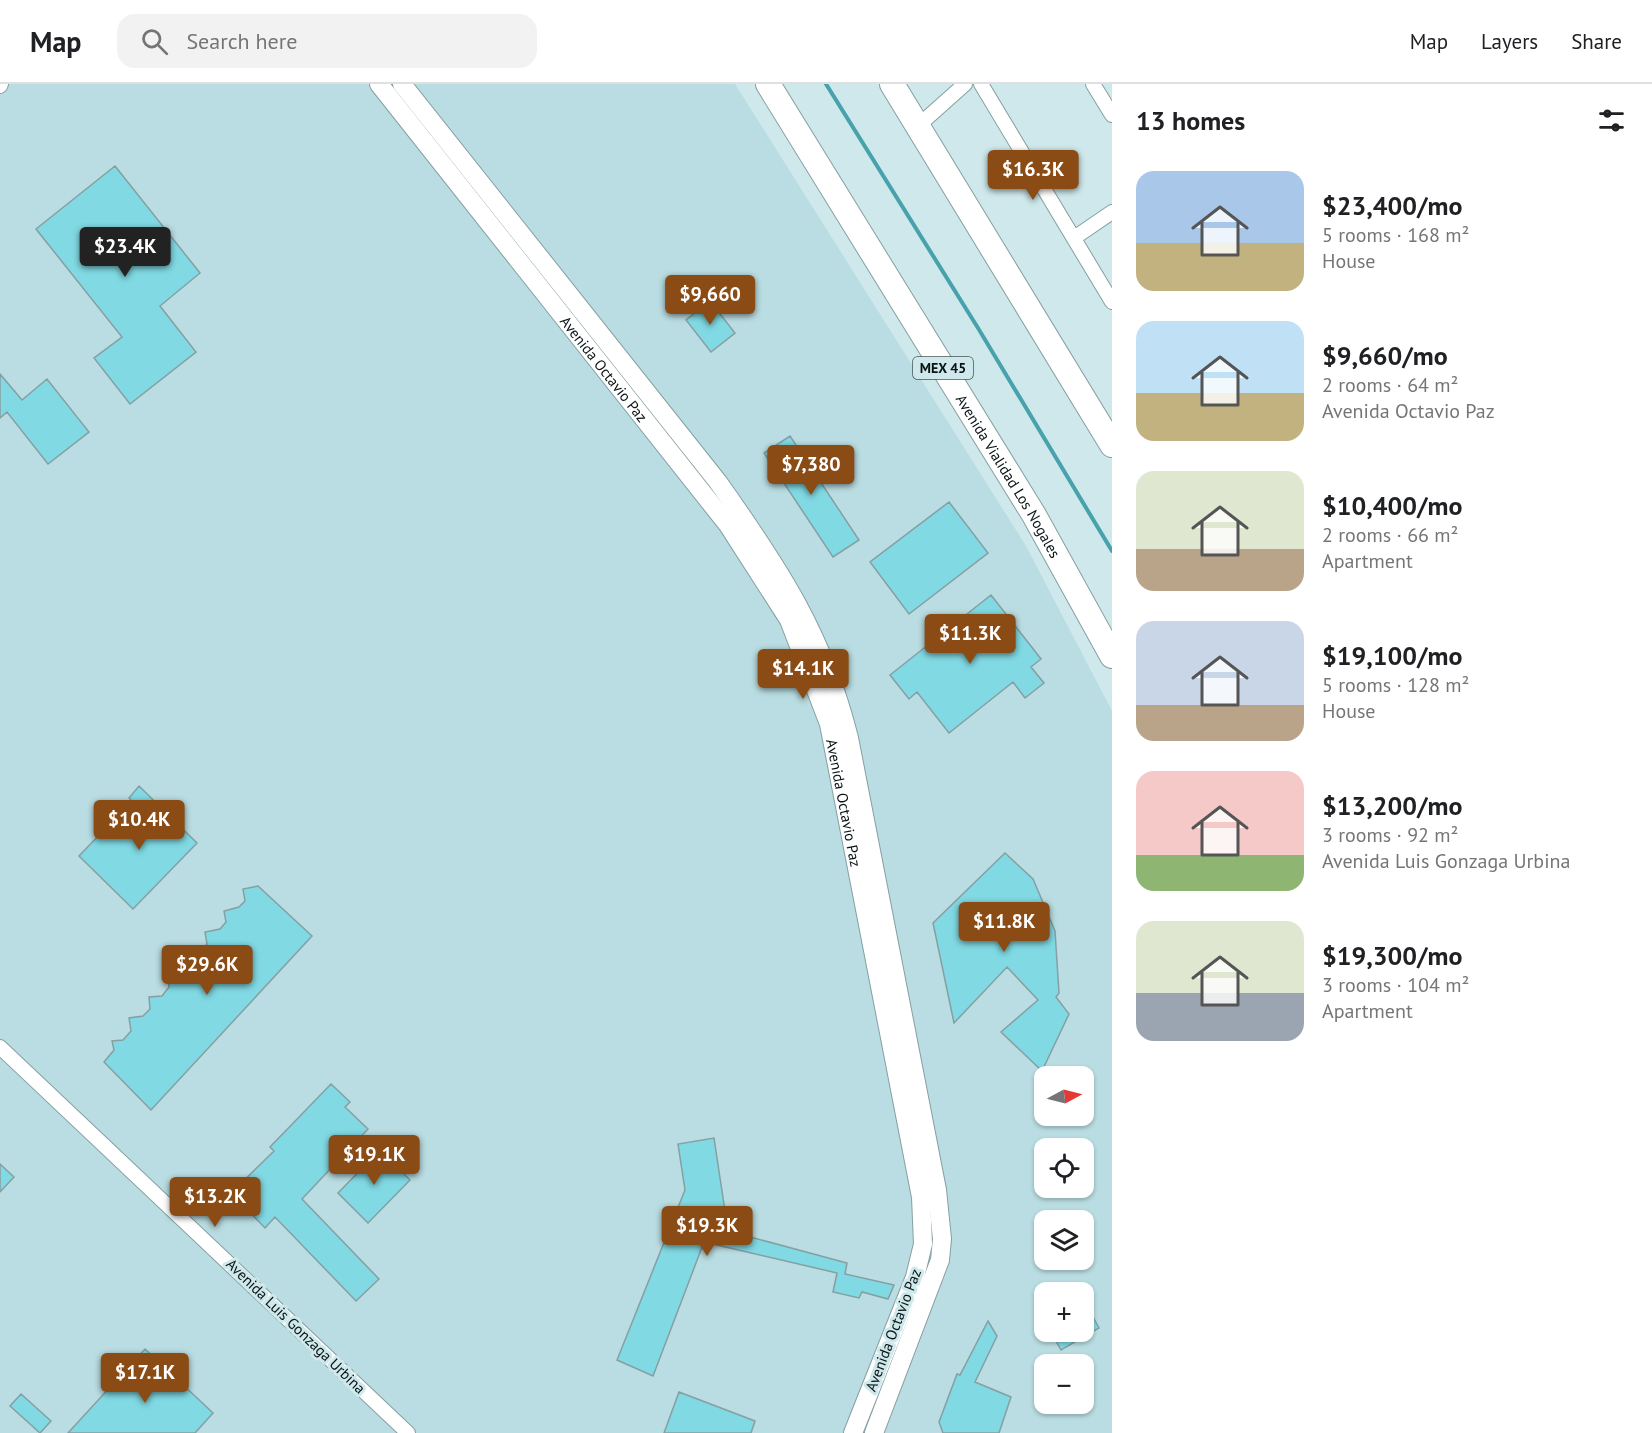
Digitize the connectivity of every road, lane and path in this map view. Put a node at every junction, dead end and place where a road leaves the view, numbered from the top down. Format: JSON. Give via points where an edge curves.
{"nodes":[{"id":1,"x":379,"y":84,"type":"edge"},
{"id":2,"x":402,"y":84,"type":"edge"},
{"id":3,"x":768,"y":84,"type":"edge"},
{"id":4,"x":892,"y":84,"type":"edge"},
{"id":5,"x":965,"y":84,"type":"edge"},
{"id":6,"x":981,"y":84,"type":"edge"},
{"id":7,"x":1093,"y":84,"type":"edge"},
{"id":8,"x":1112,"y":115,"type":"edge"},
{"id":9,"x":918,"y":126,"type":"junction"},
{"id":10,"x":1112,"y":212,"type":"edge"},
{"id":11,"x":1074,"y":238,"type":"junction"},
{"id":12,"x":1112,"y":302,"type":"edge"},
{"id":13,"x":1112,"y":445,"type":"edge"},
{"id":14,"x":1112,"y":656,"type":"edge"},
{"id":15,"x":0,"y":1047,"type":"edge"},
{"id":16,"x":408,"y":1433,"type":"edge"},
{"id":17,"x":853,"y":1433,"type":"edge"},
{"id":18,"x":874,"y":1433,"type":"edge"}],
"edges":[{"from":1,"to":17,"type":"street","name":"Avenida Octavio Paz","via":[[728,525],[789,620],[820,694],[843,787],[924,1222],[915,1277]]},
{"from":2,"to":18,"type":"street","name":"Avenida Octavio Paz","via":[[718,482],[764,546],[802,609],[829,669],[849,738],[937,1190],[942,1239],[940,1260]]},
{"from":3,"to":14,"type":"highway","name":"Avenida Vialidad Los Nogales","number":"MEX 45","via":[[1034,514]]},
{"from":4,"to":9,"type":"highway"},
{"from":5,"to":9,"type":"street"},
{"from":6,"to":11,"type":"street"},
{"from":7,"to":8,"type":"street"},
{"from":9,"to":13,"type":"highway"},
{"from":10,"to":11,"type":"street"},
{"from":11,"to":12,"type":"street"},
{"from":15,"to":16,"type":"street","name":"Avenida Luis Gonzaga Urbina"}]}
